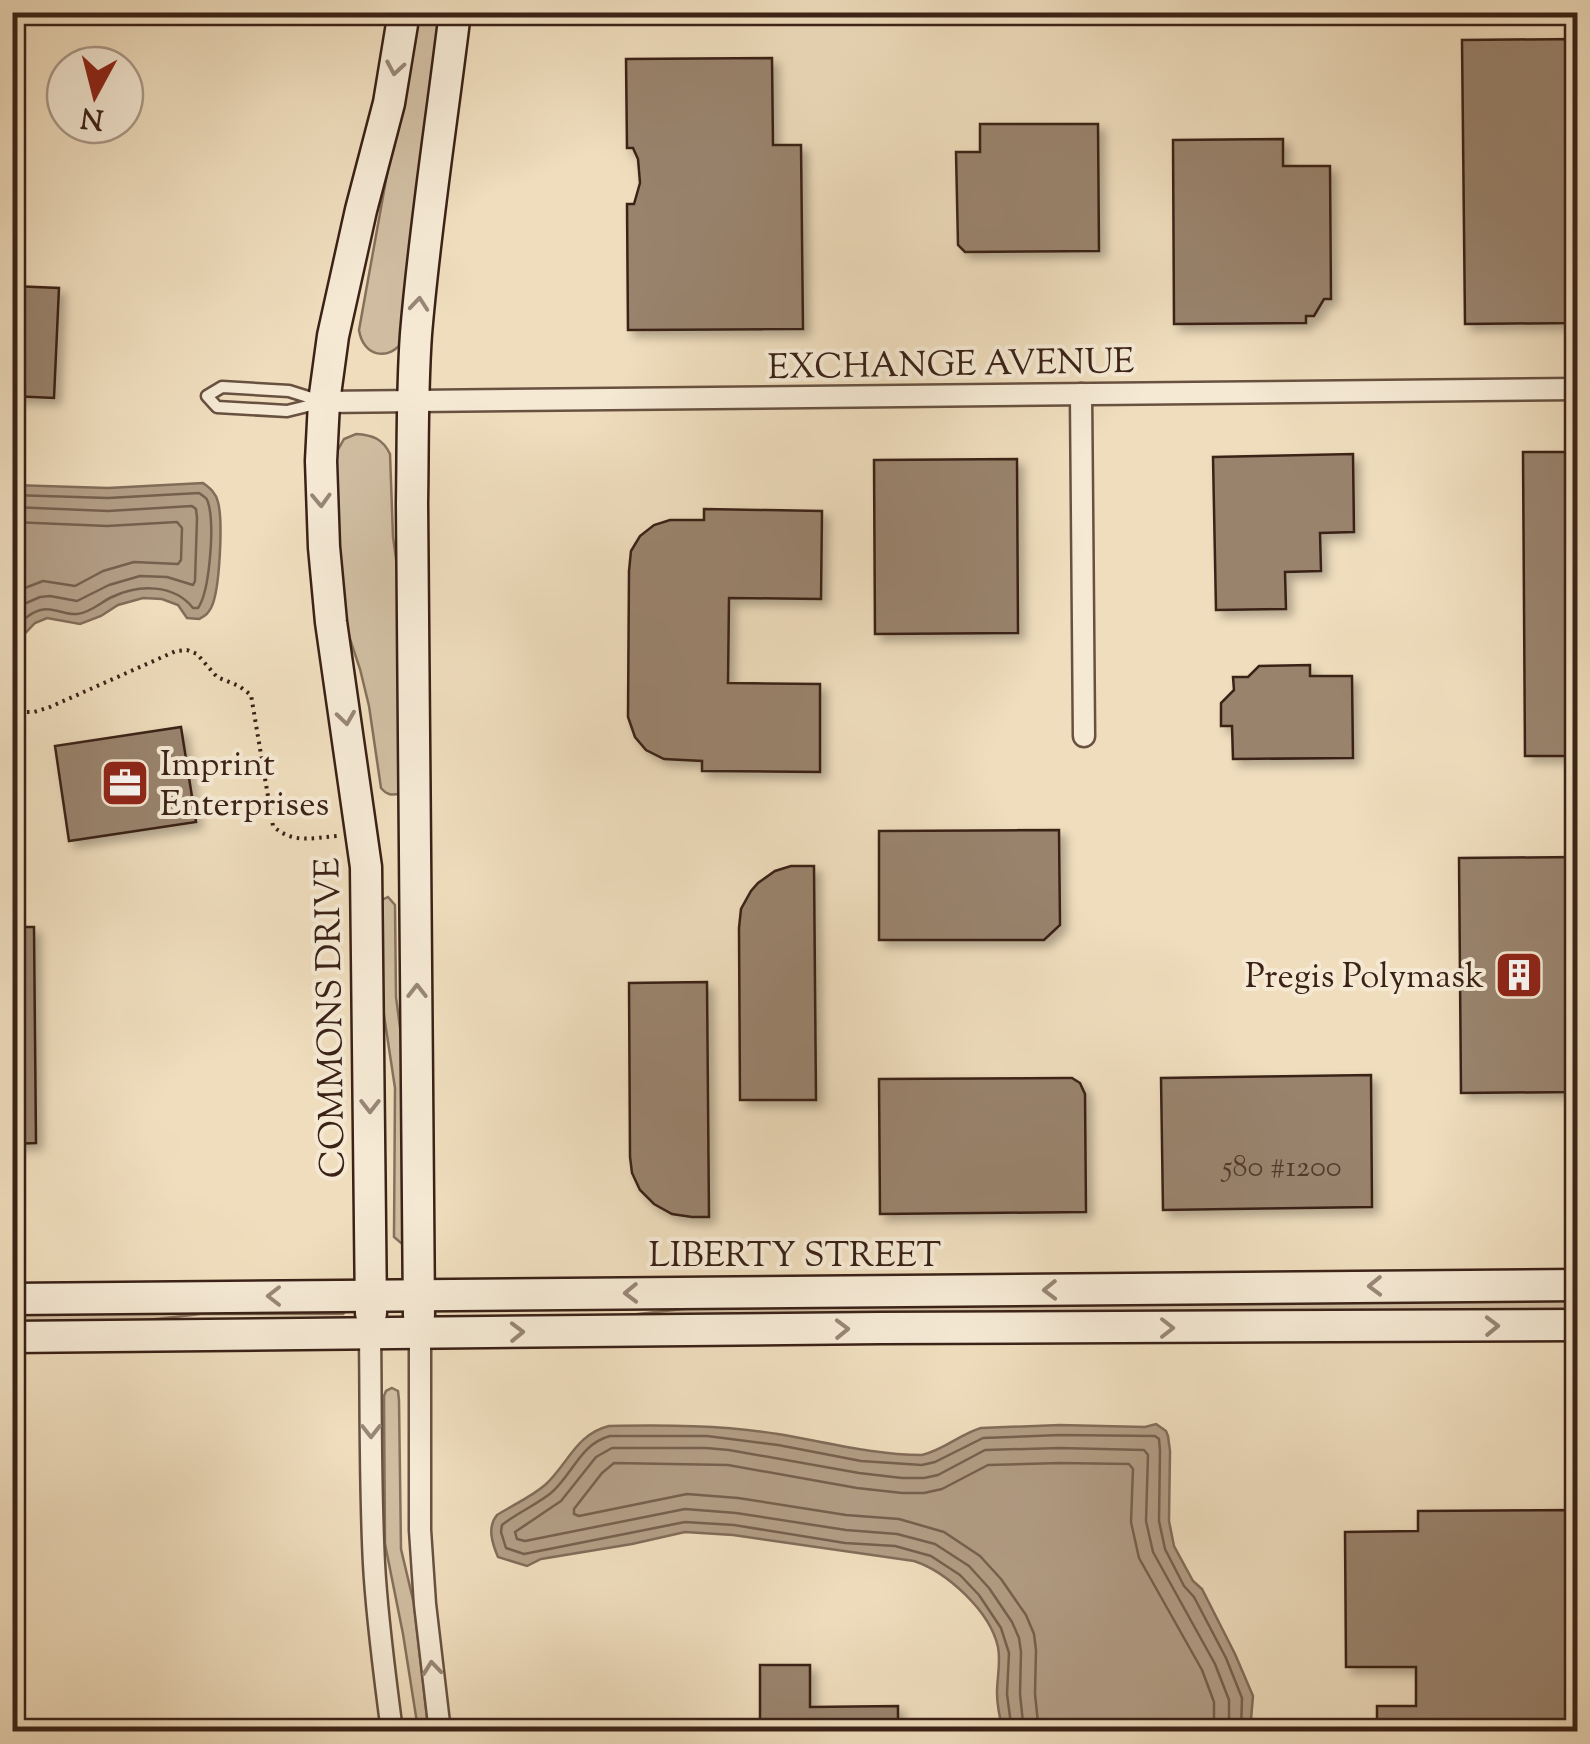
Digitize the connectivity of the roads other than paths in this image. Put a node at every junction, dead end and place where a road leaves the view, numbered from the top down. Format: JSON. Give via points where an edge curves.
{"nodes":[{"id":1,"x":404,"y":12,"type":"edge"},
{"id":2,"x":455,"y":12,"type":"edge"},
{"id":3,"x":1578,"y":389,"type":"edge"},
{"id":4,"x":1081,"y":394,"type":"junction"},
{"id":5,"x":324,"y":402,"type":"junction"},
{"id":6,"x":414,"y":402,"type":"junction"},
{"id":7,"x":1084,"y":736,"type":"dead end"},
{"id":8,"x":1578,"y":1284,"type":"edge"},
{"id":9,"x":371,"y":1296,"type":"junction"},
{"id":10,"x":419,"y":1296,"type":"junction"},
{"id":11,"x":12,"y":1298,"type":"edge"},
{"id":12,"x":1578,"y":1326,"type":"edge"},
{"id":13,"x":420,"y":1333,"type":"junction"},
{"id":14,"x":370,"y":1334,"type":"junction"},
{"id":15,"x":12,"y":1337,"type":"edge"},
{"id":16,"x":392,"y":1732,"type":"edge"},
{"id":17,"x":440,"y":1732,"type":"edge"}],
"edges":[{"from":1,"to":5,"type":"street","name":"COMMONS DRIVE","one_way":true,"via":[[389,103],[332,336]]},
{"from":6,"to":2,"type":"street","one_way":true,"via":[[422,270]]},
{"from":3,"to":4,"type":"street","name":"EXCHANGE AVENUE"},
{"from":4,"to":6,"type":"street","name":"EXCHANGE AVENUE"},
{"from":4,"to":7,"type":"street"},
{"from":5,"to":5,"type":"lane","via":[[289,391],[222,387],[207,396],[217,406],[287,411]]},
{"from":5,"to":6,"type":"street","name":"EXCHANGE AVENUE"},
{"from":5,"to":9,"type":"street","name":"COMMONS DRIVE","one_way":true,"via":[[324,547],[366,867]]},
{"from":10,"to":6,"type":"street","one_way":true},
{"from":8,"to":10,"type":"street","name":"LIBERTY STREET","one_way":true},
{"from":9,"to":10,"type":"street","name":"LIBERTY STREET"},
{"from":9,"to":11,"type":"street","name":"LIBERTY STREET","one_way":true},
{"from":9,"to":14,"type":"street","name":"COMMONS DRIVE"},
{"from":10,"to":13,"type":"street"},
{"from":13,"to":12,"type":"street","one_way":true},
{"from":13,"to":14,"type":"street"},
{"from":17,"to":13,"type":"street","one_way":true,"via":[[420,1530]]},
{"from":14,"to":15,"type":"street"},
{"from":14,"to":16,"type":"street","name":"COMMONS DRIVE","one_way":true,"via":[[374,1566]]}]}
